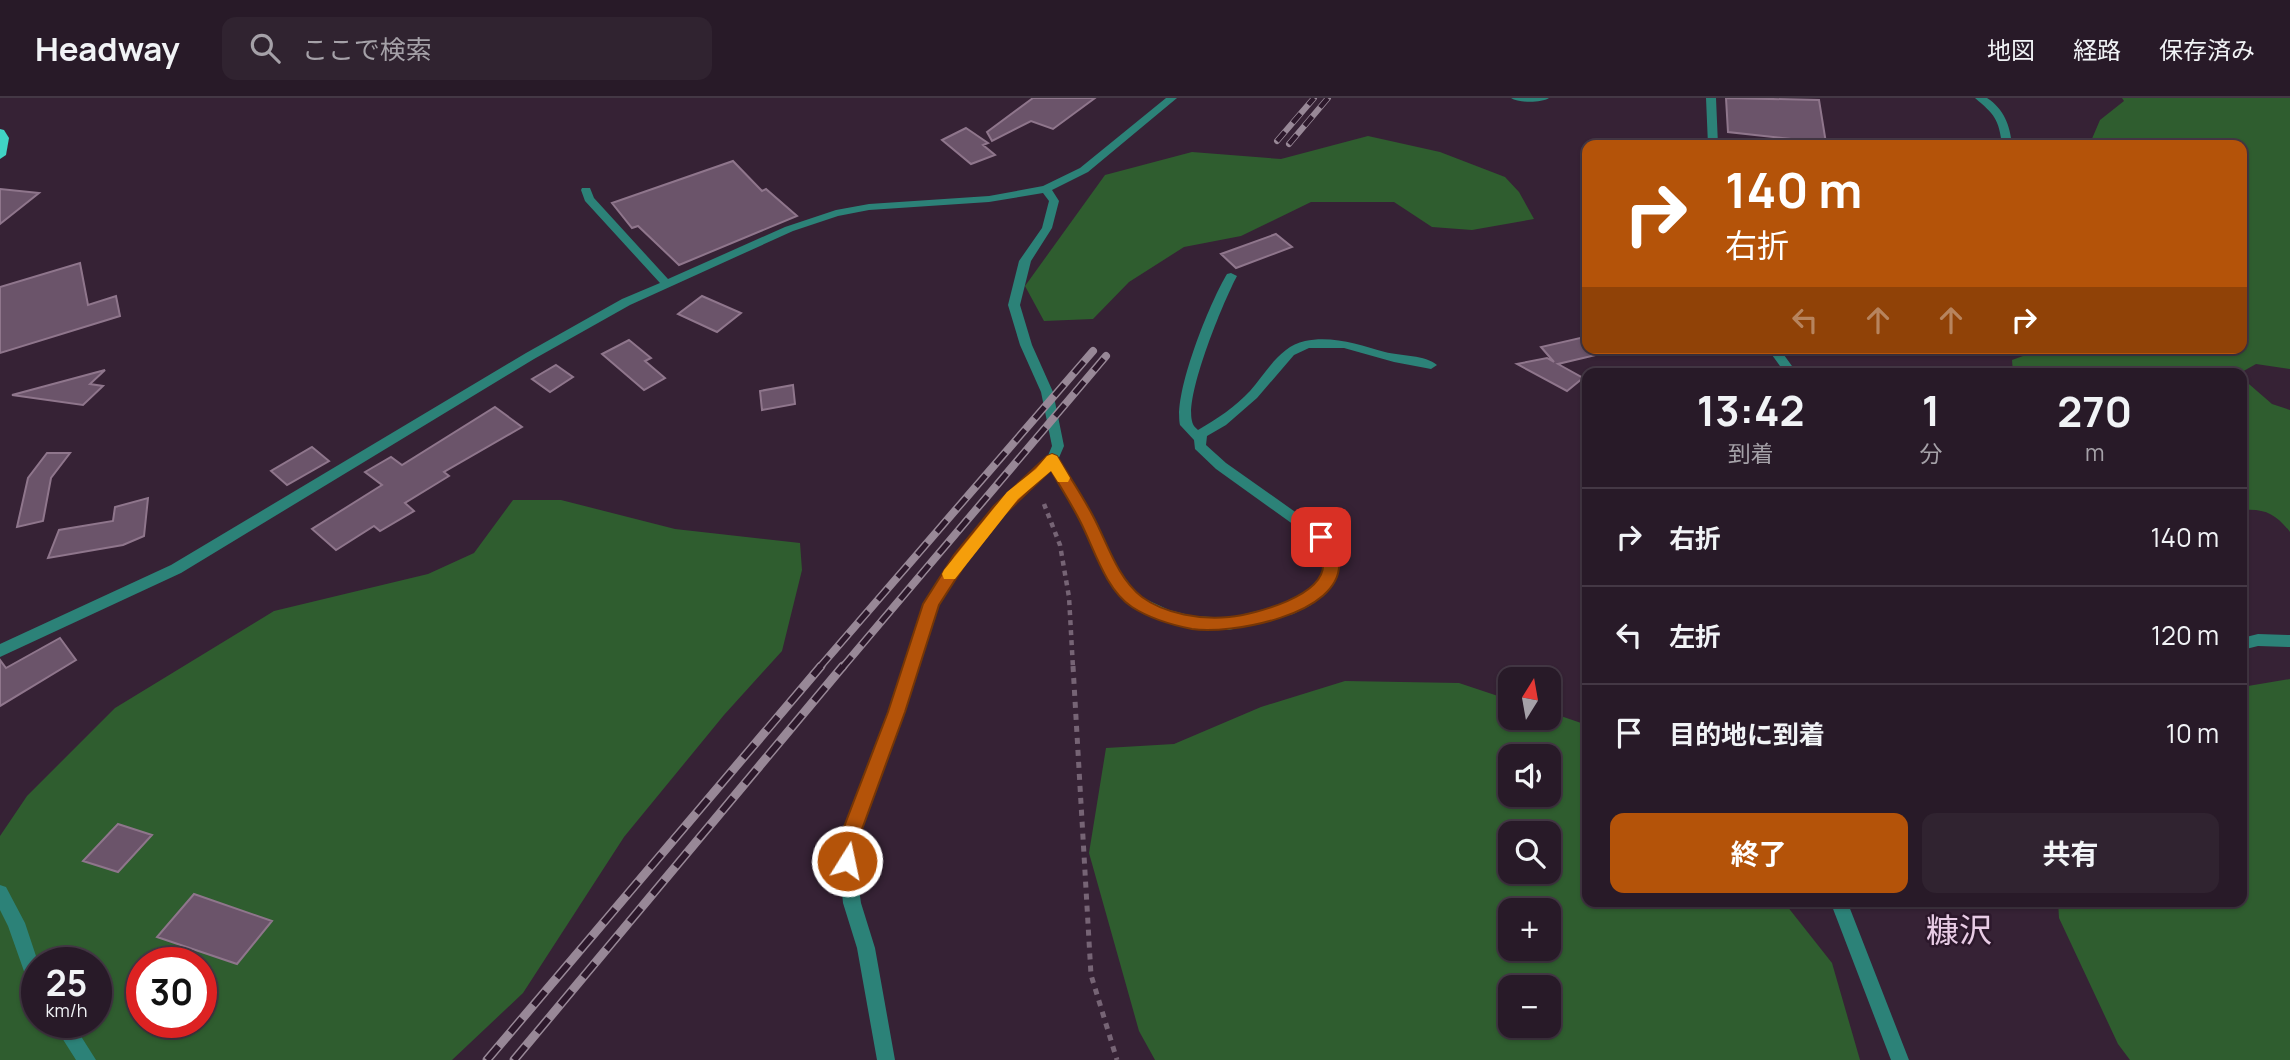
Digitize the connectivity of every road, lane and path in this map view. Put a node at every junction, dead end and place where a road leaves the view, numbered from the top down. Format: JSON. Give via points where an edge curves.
{"nodes":[{"id":1,"x":1172,"y":98,"type":"edge"},
{"id":2,"x":1516,"y":98,"type":"edge"},
{"id":3,"x":1544,"y":98,"type":"edge"},
{"id":4,"x":1711,"y":98,"type":"edge"},
{"id":5,"x":1980,"y":98,"type":"edge"},
{"id":6,"x":0,"y":133,"type":"edge"},
{"id":7,"x":1713,"y":140,"type":"edge"},
{"id":8,"x":2006,"y":140,"type":"edge"},
{"id":9,"x":0,"y":155,"type":"edge"},
{"id":10,"x":1046,"y":189,"type":"junction"},
{"id":11,"x":586,"y":190,"type":"dead end"},
{"id":12,"x":1231,"y":276,"type":"dead end"},
{"id":13,"x":667,"y":284,"type":"junction"},
{"id":14,"x":1431,"y":365,"type":"dead end"},
{"id":15,"x":1201,"y":439,"type":"junction"},
{"id":16,"x":1052,"y":460,"type":"junction"},
{"id":17,"x":1044,"y":504,"type":"dead end"},
{"id":18,"x":2290,"y":641,"type":"edge"},
{"id":19,"x":2247,"y":643,"type":"edge"},
{"id":20,"x":0,"y":651,"type":"edge"},
{"id":21,"x":0,"y":893,"type":"edge"},
{"id":22,"x":1840,"y":907,"type":"edge"},
{"id":23,"x":24,"y":947,"type":"edge"},
{"id":24,"x":72,"y":1038,"type":"edge"},
{"id":25,"x":87,"y":1060,"type":"edge"},
{"id":26,"x":886,"y":1060,"type":"edge"},
{"id":27,"x":1117,"y":1060,"type":"edge"},
{"id":28,"x":1900,"y":1060,"type":"edge"}],
"edges":[{"from":1,"to":10,"type":"street","via":[[1083,170]]},
{"from":2,"to":3,"type":"street"},
{"from":4,"to":7,"type":"street"},
{"from":5,"to":8,"type":"street","via":[[2004,121]]},
{"from":6,"to":9,"type":"main road"},
{"from":10,"to":13,"type":"street","via":[[989,200],[836,213]]},
{"from":10,"to":16,"type":"street","via":[[1054,201],[1052,214],[1026,261],[1014,305],[1047,392],[1058,446]]},
{"from":11,"to":13,"type":"street","via":[[589,199]]},
{"from":12,"to":15,"type":"street","via":[[1187,398],[1184,420],[1189,431]]},
{"from":13,"to":20,"type":"street","via":[[530,356],[176,569]]},
{"from":14,"to":15,"type":"street","via":[[1344,344],[1307,344],[1290,352],[1253,395],[1201,434]]},
{"from":15,"to":16,"type":"street","via":[[1200,446],[1221,466],[1321,537],[1331,561],[1330,572],[1323,587],[1306,601],[1229,624],[1193,622],[1136,601],[1115,578]]},
{"from":16,"to":26,"type":"street","via":[[999,510],[931,604],[851,832],[847,861],[852,903],[866,948]]},
{"from":17,"to":27,"type":"path","via":[[1060,545],[1069,597],[1091,975]]},
{"from":18,"to":19,"type":"street"},
{"from":21,"to":23,"type":"street"},
{"from":22,"to":28,"type":"street"},
{"from":24,"to":25,"type":"street"}]}
